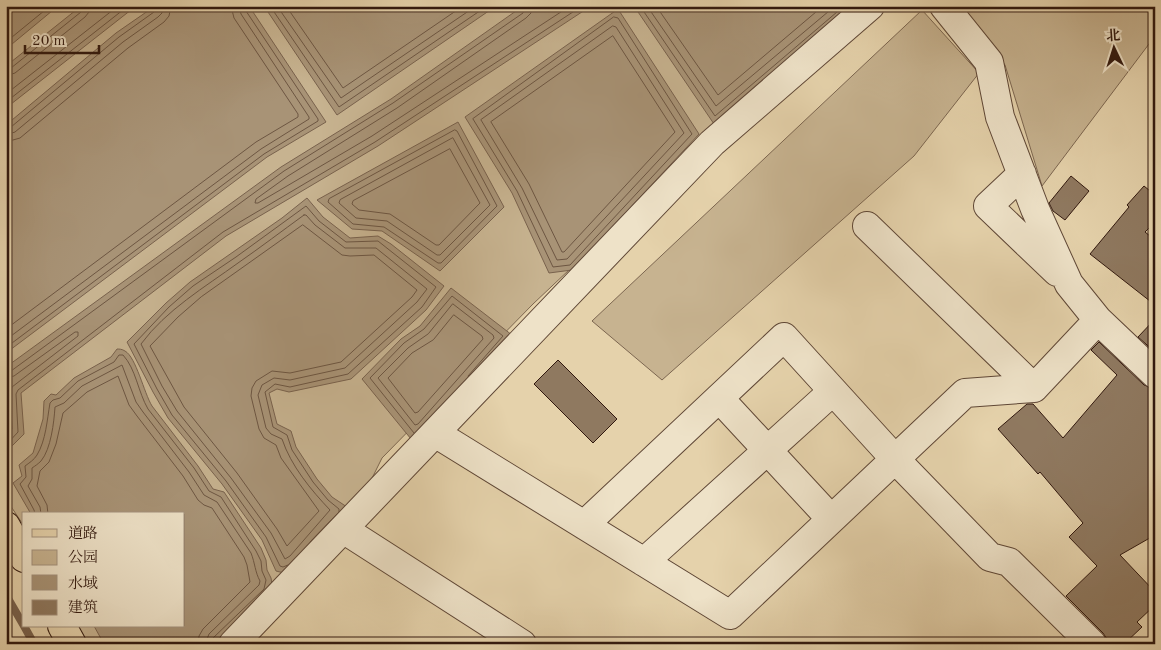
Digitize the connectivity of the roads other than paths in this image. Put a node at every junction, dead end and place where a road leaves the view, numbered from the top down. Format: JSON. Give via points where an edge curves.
{"nodes":[{"id":1,"x":870,"y":6,"type":"edge"},
{"id":2,"x":944,"y":6,"type":"edge"},
{"id":3,"x":1022,"y":174,"type":"junction"},
{"id":4,"x":867,"y":226,"type":"dead end"},
{"id":5,"x":1069,"y":284,"type":"junction"},
{"id":6,"x":1098,"y":320,"type":"junction"},
{"id":7,"x":1155,"y":374,"type":"edge"},
{"id":8,"x":1034,"y":388,"type":"junction"},
{"id":9,"x":834,"y":391,"type":"junction"},
{"id":10,"x":719,"y":398,"type":"junction"},
{"id":11,"x":435,"y":433,"type":"junction"},
{"id":12,"x":767,"y":451,"type":"junction"},
{"id":13,"x":895,"y":459,"type":"junction"},
{"id":14,"x":831,"y":519,"type":"junction"},
{"id":15,"x":584,"y":525,"type":"junction"},
{"id":16,"x":6,"y":526,"type":"edge"},
{"id":17,"x":343,"y":528,"type":"junction"},
{"id":18,"x":22,"y":554,"type":"edge"},
{"id":19,"x":644,"y":562,"type":"junction"},
{"id":20,"x":63,"y":628,"type":"edge"},
{"id":21,"x":72,"y":644,"type":"edge"},
{"id":22,"x":233,"y":644,"type":"edge"},
{"id":23,"x":522,"y":644,"type":"edge"},
{"id":24,"x":1092,"y":644,"type":"edge"}],
"edges":[{"from":1,"to":11,"type":"street","via":[[712,143]]},
{"from":2,"to":3,"type":"street","via":[[989,62],[1000,117]]},
{"from":3,"to":5,"type":"street","via":[[1034,209]]},
{"from":3,"to":5,"type":"street","via":[[988,206]]},
{"from":4,"to":8,"type":"street"},
{"from":5,"to":6,"type":"street"},
{"from":6,"to":7,"type":"street"},
{"from":6,"to":8,"type":"street"},
{"from":8,"to":13,"type":"street","via":[[965,393]]},
{"from":9,"to":10,"type":"street","via":[[784,337]]},
{"from":9,"to":12,"type":"street"},
{"from":9,"to":13,"type":"street"},
{"from":10,"to":12,"type":"street"},
{"from":10,"to":15,"type":"street"},
{"from":11,"to":15,"type":"street"},
{"from":11,"to":17,"type":"street"},
{"from":12,"to":14,"type":"street"},
{"from":12,"to":19,"type":"street"},
{"from":13,"to":14,"type":"street"},
{"from":13,"to":24,"type":"street","via":[[990,557],[1009,562]]},
{"from":14,"to":19,"type":"street","via":[[730,615]]},
{"from":15,"to":19,"type":"street"},
{"from":16,"to":18,"type":"main road"},
{"from":17,"to":22,"type":"street"},
{"from":17,"to":23,"type":"street"},
{"from":20,"to":21,"type":"main road"}]}
